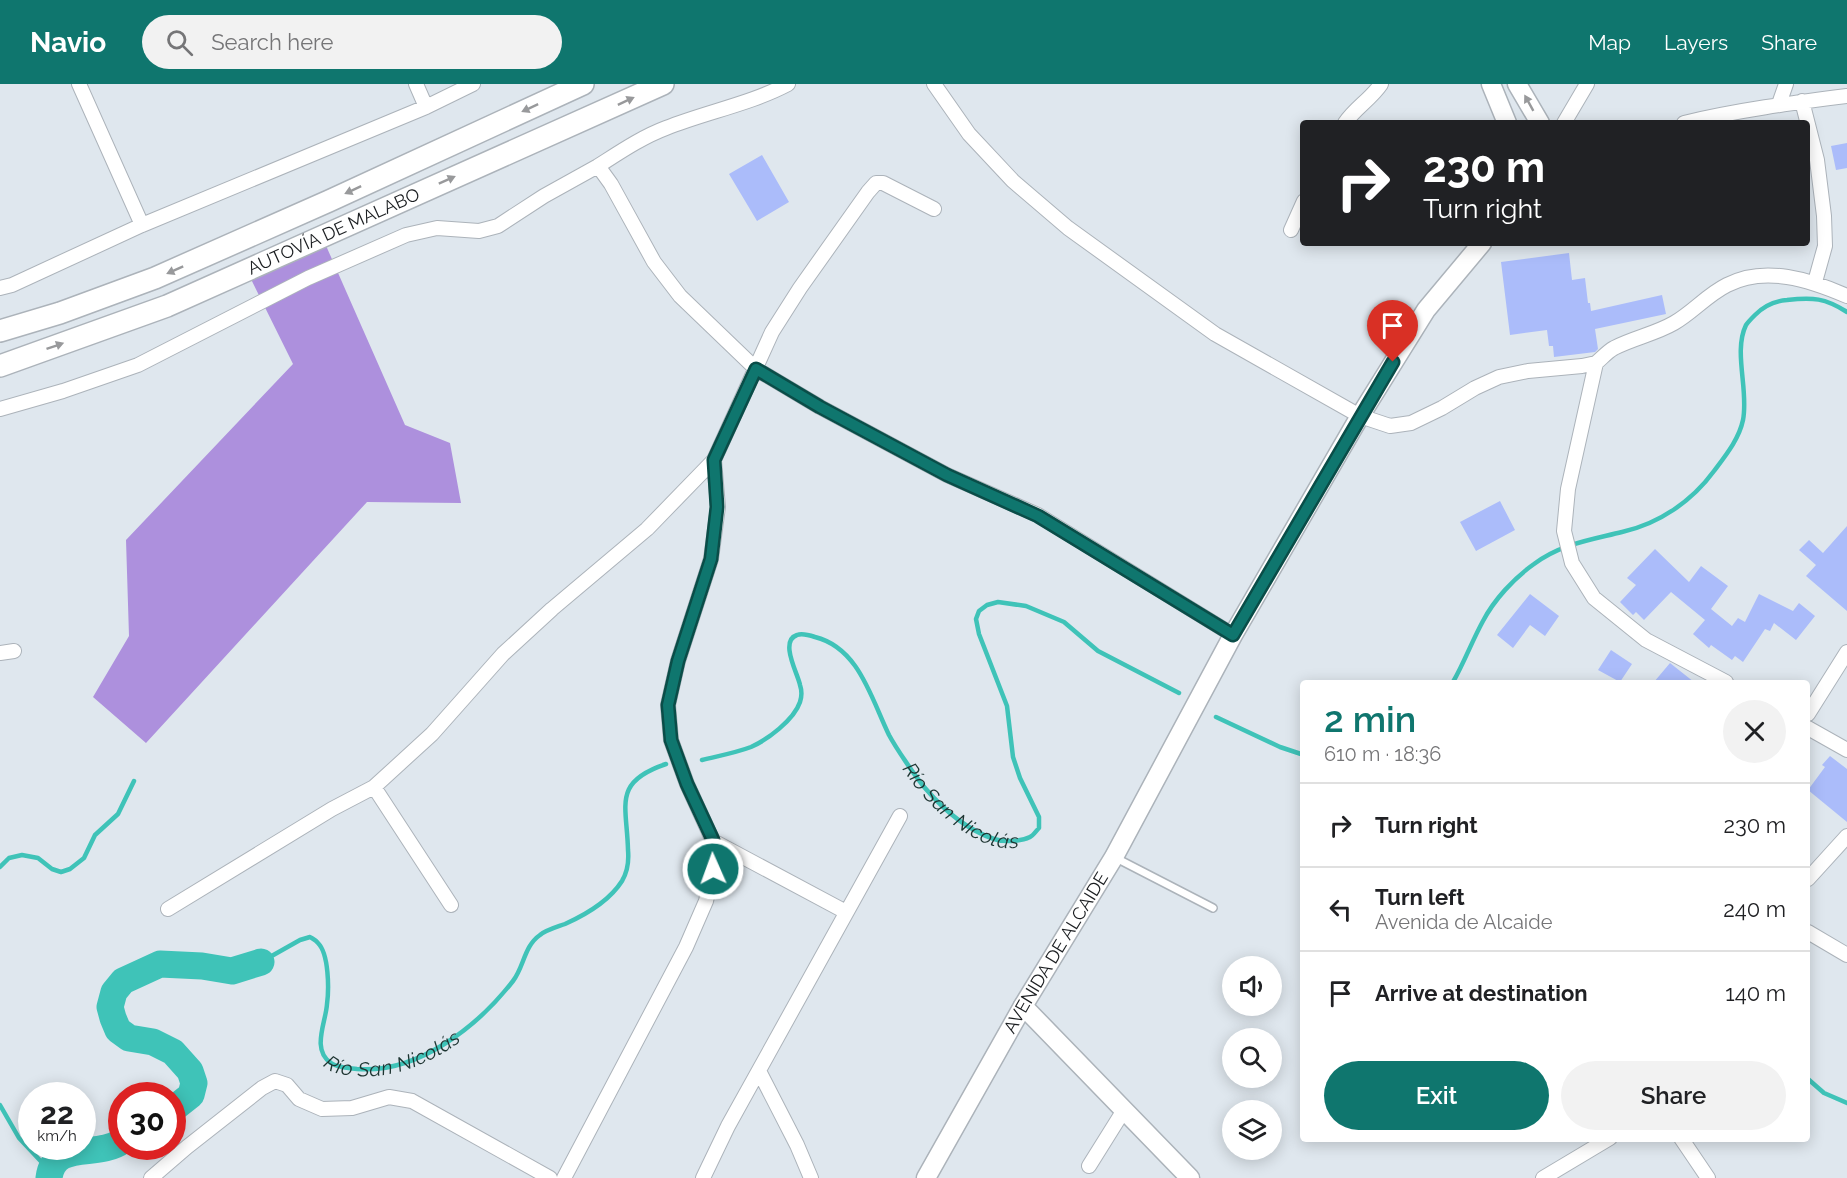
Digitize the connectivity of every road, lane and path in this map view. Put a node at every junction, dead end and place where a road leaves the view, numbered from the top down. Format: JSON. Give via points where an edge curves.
{"nodes":[{"id":1,"x":79,"y":84,"type":"edge"},
{"id":2,"x":416,"y":84,"type":"edge"},
{"id":3,"x":473,"y":84,"type":"edge"},
{"id":4,"x":583,"y":84,"type":"edge"},
{"id":5,"x":663,"y":84,"type":"edge"},
{"id":6,"x":788,"y":84,"type":"edge"},
{"id":7,"x":934,"y":84,"type":"edge"},
{"id":8,"x":1381,"y":84,"type":"edge"},
{"id":9,"x":1491,"y":84,"type":"edge"},
{"id":10,"x":1517,"y":84,"type":"edge"},
{"id":11,"x":1587,"y":84,"type":"edge"},
{"id":12,"x":1786,"y":84,"type":"edge"},
{"id":13,"x":1847,"y":96,"type":"edge"},
{"id":14,"x":1802,"y":101,"type":"junction"},
{"id":15,"x":1779,"y":104,"type":"junction"},
{"id":16,"x":426,"y":107,"type":"junction"},
{"id":17,"x":1347,"y":120,"type":"edge"},
{"id":18,"x":1506,"y":120,"type":"edge"},
{"id":19,"x":1538,"y":120,"type":"edge"},
{"id":20,"x":1566,"y":120,"type":"edge"},
{"id":21,"x":1696,"y":120,"type":"edge"},
{"id":22,"x":1807,"y":120,"type":"edge"},
{"id":23,"x":1810,"y":132,"type":"edge"},
{"id":24,"x":598,"y":166,"type":"junction"},
{"id":25,"x":934,"y":209,"type":"dead end"},
{"id":26,"x":1300,"y":210,"type":"edge"},
{"id":27,"x":142,"y":225,"type":"junction"},
{"id":28,"x":1291,"y":230,"type":"dead end"},
{"id":29,"x":1479,"y":246,"type":"edge"},
{"id":30,"x":1815,"y":282,"type":"junction"},
{"id":31,"x":0,"y":288,"type":"edge"},
{"id":32,"x":1847,"y":296,"type":"edge"},
{"id":33,"x":0,"y":331,"type":"edge"},
{"id":34,"x":1596,"y":363,"type":"junction"},
{"id":35,"x":0,"y":366,"type":"edge"},
{"id":36,"x":756,"y":369,"type":"junction"},
{"id":37,"x":0,"y":410,"type":"edge"},
{"id":38,"x":1360,"y":416,"type":"junction"},
{"id":39,"x":714,"y":460,"type":"junction"},
{"id":40,"x":1233,"y":635,"type":"junction"},
{"id":41,"x":1847,"y":652,"type":"edge"},
{"id":42,"x":1722,"y":680,"type":"edge"},
{"id":43,"x":1810,"y":711,"type":"edge"},
{"id":44,"x":1810,"y":729,"type":"edge"},
{"id":45,"x":1847,"y":750,"type":"edge"},
{"id":46,"x":374,"y":787,"type":"junction"},
{"id":47,"x":900,"y":816,"type":"dead end"},
{"id":48,"x":1847,"y":836,"type":"edge"},
{"id":49,"x":713,"y":840,"type":"junction"},
{"id":50,"x":1114,"y":857,"type":"junction"},
{"id":51,"x":1810,"y":877,"type":"edge"},
{"id":52,"x":451,"y":905,"type":"dead end"},
{"id":53,"x":1213,"y":908,"type":"dead end"},
{"id":54,"x":168,"y":909,"type":"dead end"},
{"id":55,"x":846,"y":912,"type":"junction"},
{"id":56,"x":1810,"y":933,"type":"edge"},
{"id":57,"x":1847,"y":955,"type":"edge"},
{"id":58,"x":1023,"y":1006,"type":"junction"},
{"id":59,"x":759,"y":1071,"type":"junction"},
{"id":60,"x":1124,"y":1110,"type":"junction"},
{"id":61,"x":1603,"y":1142,"type":"edge"},
{"id":62,"x":1684,"y":1142,"type":"edge"},
{"id":63,"x":1089,"y":1166,"type":"dead end"},
{"id":64,"x":151,"y":1178,"type":"edge"},
{"id":65,"x":550,"y":1178,"type":"edge"},
{"id":66,"x":564,"y":1178,"type":"edge"},
{"id":67,"x":703,"y":1178,"type":"edge"},
{"id":68,"x":811,"y":1178,"type":"edge"},
{"id":69,"x":926,"y":1178,"type":"edge"},
{"id":70,"x":1190,"y":1178,"type":"edge"},
{"id":71,"x":1543,"y":1178,"type":"edge"},
{"id":72,"x":1708,"y":1178,"type":"edge"}],
"edges":[{"from":1,"to":27,"type":"street"},
{"from":2,"to":16,"type":"street"},
{"from":3,"to":16,"type":"street"},
{"from":4,"to":33,"type":"main road","name":"AUTOVÍA DE MALABO","one_way":true,"via":[[155,278]]},
{"from":35,"to":5,"type":"main road","name":"AUTOVÍA DE MALABO","one_way":true,"via":[[167,306]]},
{"from":6,"to":24,"type":"street","via":[[664,129]]},
{"from":7,"to":38,"type":"street","via":[[969,134],[1013,181],[1068,228],[1215,334]]},
{"from":8,"to":17,"type":"street"},
{"from":9,"to":18,"type":"main road"},
{"from":19,"to":10,"type":"main road","one_way":true},
{"from":11,"to":20,"type":"street"},
{"from":12,"to":15,"type":"street"},
{"from":13,"to":14,"type":"street"},
{"from":14,"to":15,"type":"street"},
{"from":14,"to":22,"type":"street"},
{"from":15,"to":21,"type":"street"},
{"from":16,"to":27,"type":"street"},
{"from":23,"to":30,"type":"street","via":[[1824,216],[1825,246]]},
{"from":24,"to":36,"type":"street","via":[[654,261],[680,296]]},
{"from":24,"to":37,"type":"street","via":[[498,226],[479,231],[437,228],[406,235],[308,278],[138,365]]},
{"from":25,"to":36,"type":"street","via":[[889,185],[876,183],[800,288],[772,332]]},
{"from":26,"to":28,"type":"street"},
{"from":27,"to":31,"type":"street"},
{"from":29,"to":38,"type":"main road","via":[[1426,310]]},
{"from":30,"to":32,"type":"street"},
{"from":30,"to":34,"type":"street","via":[[1795,277],[1750,276],[1707,297],[1673,323],[1612,349]]},
{"from":34,"to":38,"type":"street","via":[[1499,377],[1411,423],[1390,426]]},
{"from":34,"to":42,"type":"street","via":[[1568,489],[1564,531],[1572,563],[1594,598],[1646,640]]},
{"from":36,"to":39,"type":"street"},
{"from":36,"to":40,"type":"street","via":[[947,475],[1038,516]]},
{"from":38,"to":40,"type":"main road"},
{"from":39,"to":46,"type":"street","via":[[647,529],[503,654],[432,734]]},
{"from":39,"to":49,"type":"street","via":[[717,507],[711,559],[668,705],[671,740]]},
{"from":40,"to":50,"type":"main road","name":"AVENIDA DE ALCAIDE"},
{"from":41,"to":43,"type":"street"},
{"from":44,"to":45,"type":"street"},
{"from":46,"to":52,"type":"street"},
{"from":46,"to":54,"type":"street"},
{"from":47,"to":55,"type":"street"},
{"from":48,"to":51,"type":"street"},
{"from":49,"to":55,"type":"street"},
{"from":49,"to":66,"type":"street","via":[[713,869],[706,901]]},
{"from":50,"to":53,"type":"lane"},
{"from":50,"to":58,"type":"main road","name":"AVENIDA DE ALCAIDE"},
{"from":55,"to":59,"type":"street"},
{"from":56,"to":57,"type":"street"},
{"from":58,"to":60,"type":"main road"},
{"from":58,"to":69,"type":"main road","name":"AVENIDA DE ALCAIDE"},
{"from":59,"to":67,"type":"street"},
{"from":59,"to":68,"type":"street"},
{"from":60,"to":63,"type":"street"},
{"from":60,"to":70,"type":"main road"},
{"from":61,"to":71,"type":"street"},
{"from":62,"to":72,"type":"street"},
{"from":64,"to":65,"type":"street","via":[[275,1081],[287,1085],[299,1099],[322,1109],[352,1108],[389,1097],[412,1101]]}]}
